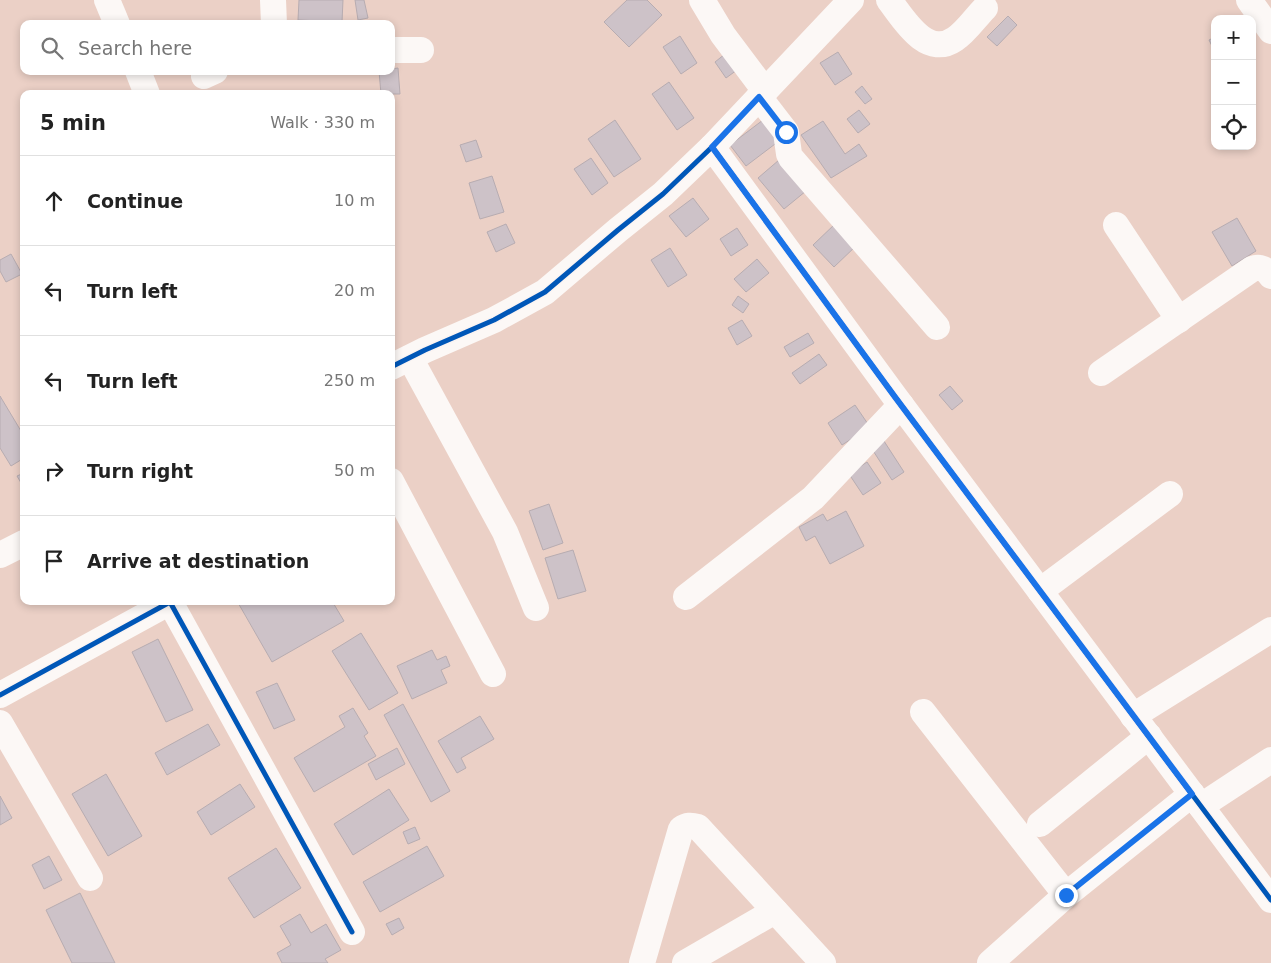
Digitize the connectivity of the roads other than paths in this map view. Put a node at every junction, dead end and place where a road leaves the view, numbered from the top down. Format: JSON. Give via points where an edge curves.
{"nodes":[{"id":1,"x":107,"y":0,"type":"edge"},
{"id":2,"x":274,"y":0,"type":"edge"},
{"id":3,"x":702,"y":0,"type":"edge"},
{"id":4,"x":851,"y":0,"type":"edge"},
{"id":5,"x":889,"y":0,"type":"edge"},
{"id":6,"x":1249,"y":0,"type":"edge"},
{"id":7,"x":985,"y":8,"type":"dead end"},
{"id":8,"x":115,"y":20,"type":"edge"},
{"id":9,"x":274,"y":20,"type":"edge"},
{"id":10,"x":1271,"y":31,"type":"edge"},
{"id":11,"x":395,"y":50,"type":"edge"},
{"id":12,"x":421,"y":50,"type":"dead end"},
{"id":13,"x":140,"y":75,"type":"edge"},
{"id":14,"x":145,"y":90,"type":"edge"},
{"id":15,"x":762,"y":94,"type":"junction"},
{"id":16,"x":712,"y":147,"type":"junction"},
{"id":17,"x":1116,"y":224,"type":"dead end"},
{"id":18,"x":1271,"y":276,"type":"edge"},
{"id":19,"x":1179,"y":320,"type":"junction"},
{"id":20,"x":937,"y":327,"type":"dead end"},
{"id":21,"x":401,"y":362,"type":"edge"},
{"id":22,"x":1101,"y":373,"type":"dead end"},
{"id":23,"x":901,"y":405,"type":"junction"},
{"id":24,"x":395,"y":489,"type":"edge"},
{"id":25,"x":1170,"y":494,"type":"dead end"},
{"id":26,"x":20,"y":545,"type":"edge"},
{"id":27,"x":0,"y":556,"type":"edge"},
{"id":28,"x":1040,"y":592,"type":"junction"},
{"id":29,"x":686,"y":597,"type":"dead end"},
{"id":30,"x":165,"y":605,"type":"edge"},
{"id":31,"x":172,"y":605,"type":"edge"},
{"id":32,"x":536,"y":608,"type":"dead end"},
{"id":33,"x":1271,"y":630,"type":"edge"},
{"id":34,"x":493,"y":674,"type":"dead end"},
{"id":35,"x":0,"y":695,"type":"edge"},
{"id":36,"x":923,"y":712,"type":"dead end"},
{"id":37,"x":1133,"y":716,"type":"junction"},
{"id":38,"x":0,"y":723,"type":"edge"},
{"id":39,"x":1149,"y":736,"type":"junction"},
{"id":40,"x":1271,"y":760,"type":"edge"},
{"id":41,"x":1196,"y":800,"type":"junction"},
{"id":42,"x":1040,"y":824,"type":"dead end"},
{"id":43,"x":90,"y":878,"type":"dead end"},
{"id":44,"x":1066,"y":895,"type":"junction"},
{"id":45,"x":1271,"y":900,"type":"edge"},
{"id":46,"x":775,"y":911,"type":"junction"},
{"id":47,"x":352,"y":932,"type":"dead end"},
{"id":48,"x":642,"y":963,"type":"edge"},
{"id":49,"x":685,"y":963,"type":"edge"},
{"id":50,"x":823,"y":963,"type":"edge"},
{"id":51,"x":990,"y":963,"type":"edge"}],
"edges":[{"from":1,"to":8,"type":"street"},
{"from":2,"to":9,"type":"street"},
{"from":3,"to":15,"type":"street"},
{"from":4,"to":15,"type":"street"},
{"from":5,"to":7,"type":"street","via":[[923,40],[944,44],[955,39]]},
{"from":6,"to":10,"type":"street"},
{"from":11,"to":12,"type":"street"},
{"from":13,"to":14,"type":"street"},
{"from":15,"to":16,"type":"street"},
{"from":15,"to":20,"type":"street","via":[[786,132],[791,158]]},
{"from":16,"to":21,"type":"street","via":[[663,194],[545,292],[494,320]]},
{"from":16,"to":23,"type":"street"},
{"from":17,"to":19,"type":"street"},
{"from":18,"to":19,"type":"street","via":[[1264,269],[1252,269]]},
{"from":19,"to":22,"type":"street"},
{"from":21,"to":32,"type":"street","via":[[505,532]]},
{"from":23,"to":28,"type":"street"},
{"from":23,"to":29,"type":"street","via":[[813,498]]},
{"from":24,"to":34,"type":"street"},
{"from":25,"to":28,"type":"street"},
{"from":26,"to":27,"type":"street"},
{"from":28,"to":37,"type":"street"},
{"from":30,"to":35,"type":"street"},
{"from":31,"to":47,"type":"street"},
{"from":33,"to":37,"type":"street"},
{"from":36,"to":44,"type":"street"},
{"from":37,"to":39,"type":"street"},
{"from":38,"to":43,"type":"street"},
{"from":39,"to":41,"type":"street"},
{"from":39,"to":42,"type":"street"},
{"from":40,"to":41,"type":"street"},
{"from":41,"to":44,"type":"street"},
{"from":41,"to":45,"type":"street"},
{"from":44,"to":51,"type":"street"},
{"from":46,"to":48,"type":"street","via":[[698,827],[685,826],[681,829]]},
{"from":46,"to":49,"type":"street"},
{"from":46,"to":50,"type":"street"}]}
